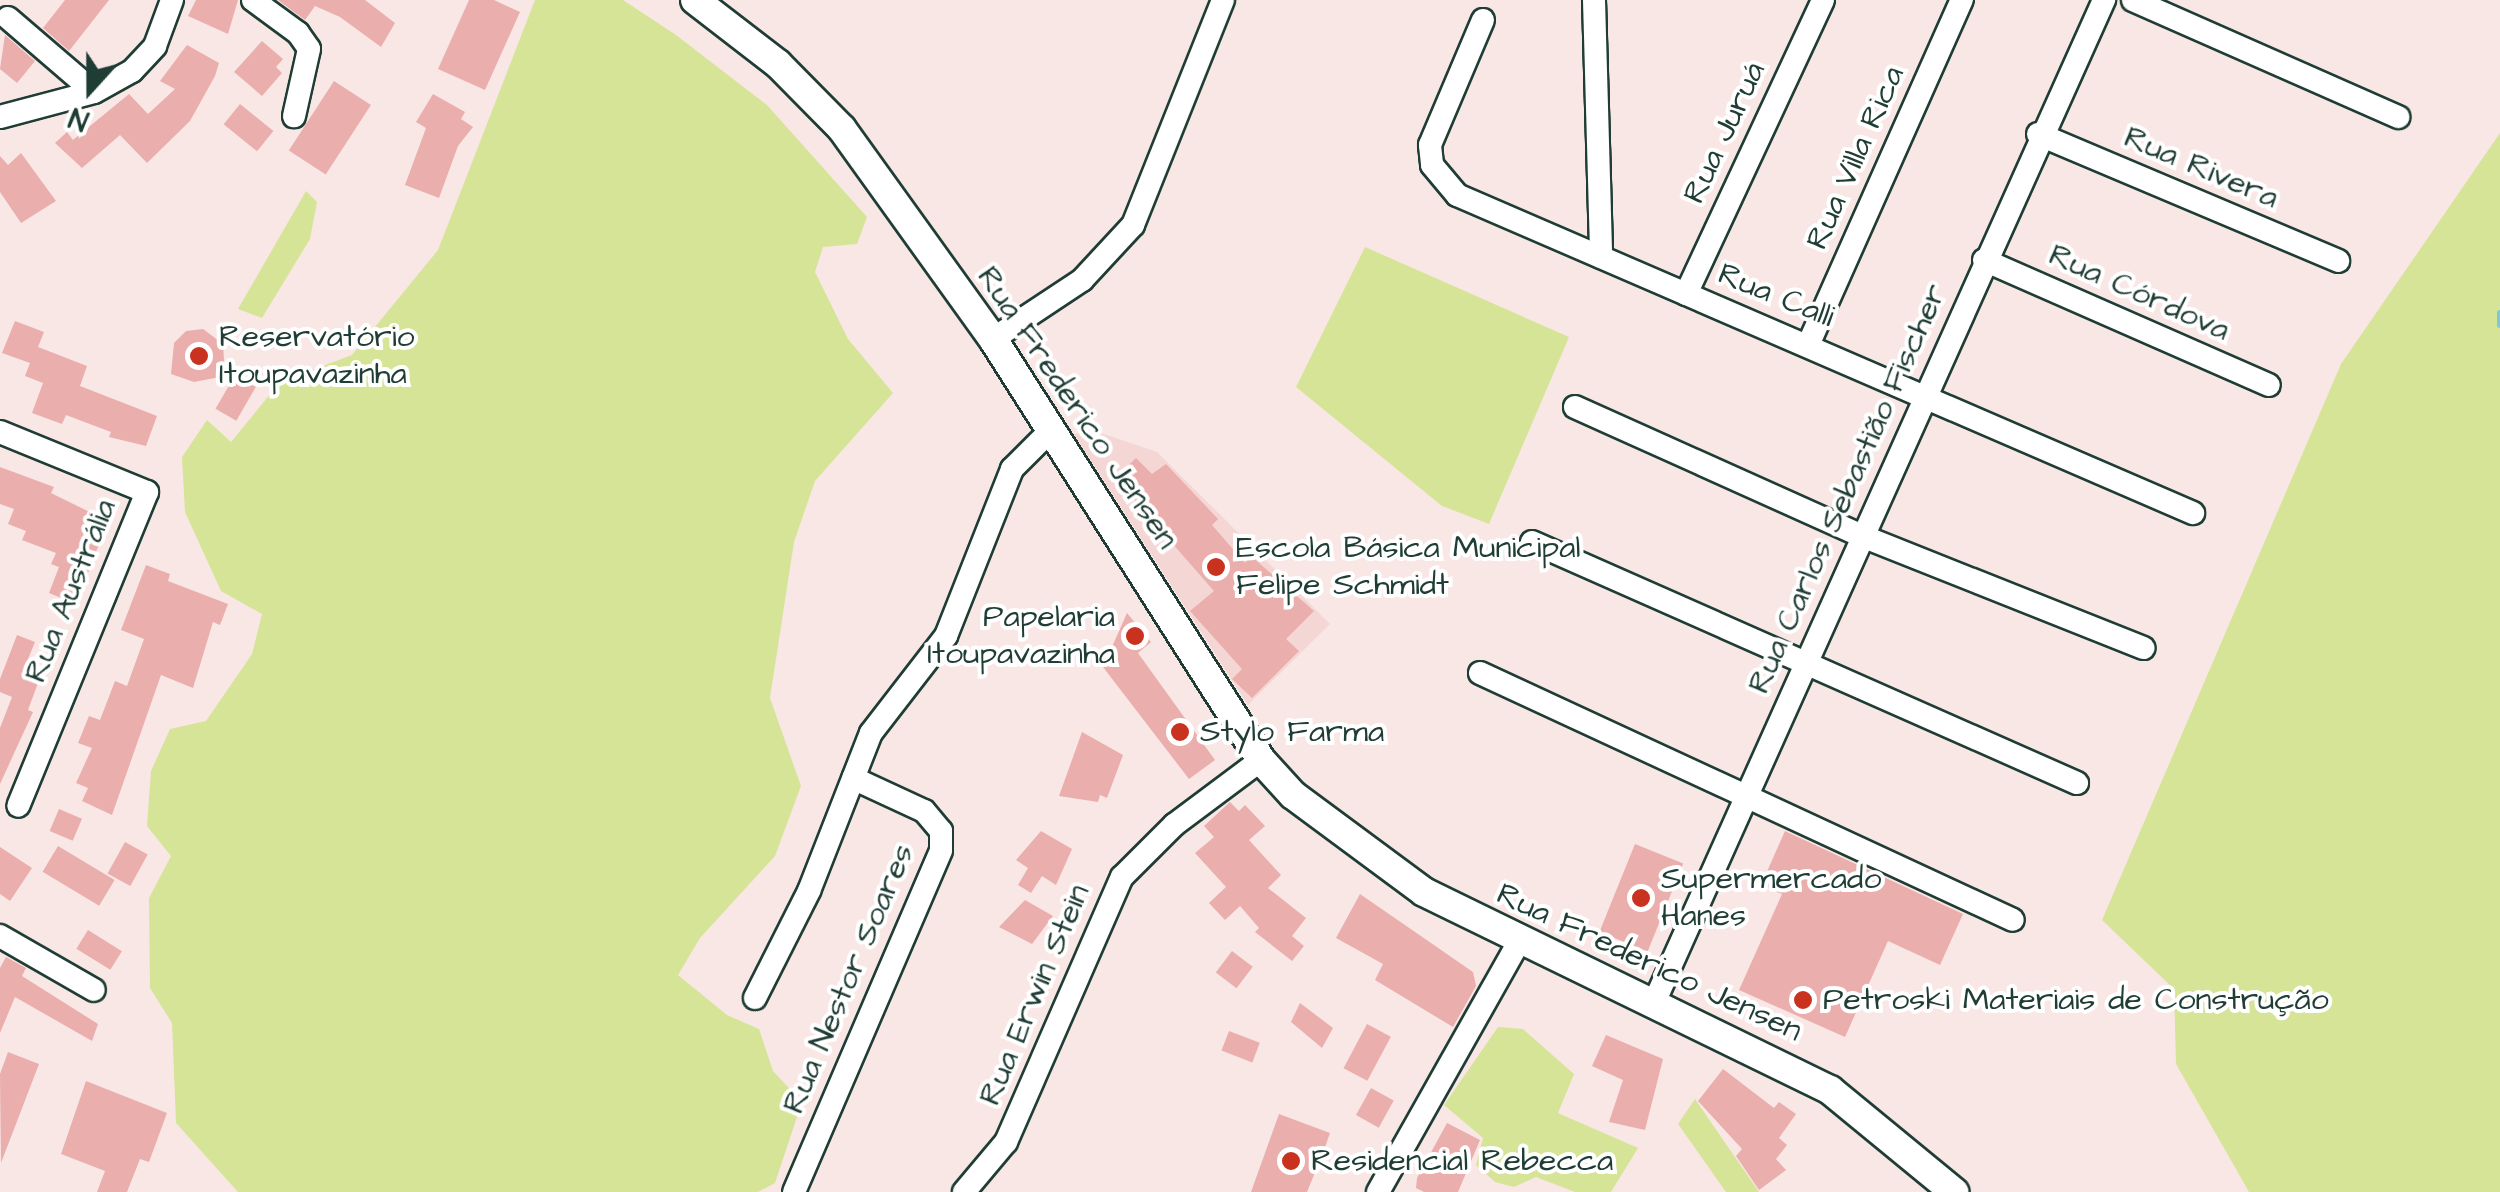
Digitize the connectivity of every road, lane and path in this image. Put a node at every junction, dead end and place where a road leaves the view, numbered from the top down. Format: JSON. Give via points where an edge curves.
{"nodes":[{"id":1,"x":172,"y":0,"type":"edge"},
{"id":2,"x":253,"y":0,"type":"edge"},
{"id":3,"x":695,"y":0,"type":"edge"},
{"id":4,"x":1223,"y":0,"type":"edge"},
{"id":5,"x":1594,"y":0,"type":"edge"},
{"id":6,"x":1823,"y":0,"type":"edge"},
{"id":7,"x":1962,"y":0,"type":"edge"},
{"id":8,"x":2104,"y":0,"type":"edge"},
{"id":9,"x":2133,"y":0,"type":"edge"},
{"id":10,"x":8,"y":18,"type":"dead end"},
{"id":11,"x":1483,"y":20,"type":"dead end"},
{"id":12,"x":94,"y":92,"type":"junction"},
{"id":13,"x":294,"y":116,"type":"dead end"},
{"id":14,"x":0,"y":117,"type":"edge"},
{"id":15,"x":2398,"y":117,"type":"dead end"},
{"id":16,"x":2038,"y":134,"type":"junction"},
{"id":17,"x":1600,"y":257,"type":"junction"},
{"id":18,"x":1984,"y":260,"type":"junction"},
{"id":19,"x":2338,"y":261,"type":"dead end"},
{"id":20,"x":1686,"y":294,"type":"junction"},
{"id":21,"x":993,"y":339,"type":"junction"},
{"id":22,"x":1809,"y":343,"type":"junction"},
{"id":23,"x":2269,"y":385,"type":"dead end"},
{"id":24,"x":1927,"y":396,"type":"junction"},
{"id":25,"x":1575,"y":407,"type":"dead end"},
{"id":26,"x":1052,"y":429,"type":"junction"},
{"id":27,"x":0,"y":432,"type":"edge"},
{"id":28,"x":2193,"y":513,"type":"dead end"},
{"id":29,"x":1862,"y":536,"type":"junction"},
{"id":30,"x":1532,"y":542,"type":"dead end"},
{"id":31,"x":2144,"y":648,"type":"dead end"},
{"id":32,"x":1808,"y":664,"type":"junction"},
{"id":33,"x":1480,"y":673,"type":"dead end"},
{"id":34,"x":1261,"y":760,"type":"junction"},
{"id":35,"x":853,"y":778,"type":"junction"},
{"id":36,"x":2077,"y":782,"type":"dead end"},
{"id":37,"x":1747,"y":801,"type":"junction"},
{"id":38,"x":18,"y":806,"type":"dead end"},
{"id":39,"x":2014,"y":920,"type":"dead end"},
{"id":40,"x":0,"y":936,"type":"edge"},
{"id":41,"x":1519,"y":942,"type":"junction"},
{"id":42,"x":94,"y":990,"type":"dead end"},
{"id":43,"x":755,"y":998,"type":"dead end"},
{"id":44,"x":1653,"y":1005,"type":"junction"},
{"id":45,"x":794,"y":1192,"type":"edge"},
{"id":46,"x":964,"y":1192,"type":"edge"},
{"id":47,"x":1378,"y":1192,"type":"edge"},
{"id":48,"x":1954,"y":1192,"type":"edge"}],
"edges":[{"from":1,"to":12,"type":"street","via":[[154,46],[132,71]]},
{"from":2,"to":13,"type":"street","via":[[298,33],[309,50]]},
{"from":3,"to":21,"type":"main road","name":"Rua Frederico Jensen","via":[[830,114]]},
{"from":4,"to":21,"type":"street","via":[[1133,225],[1082,280]]},
{"from":5,"to":17,"type":"street"},
{"from":6,"to":20,"type":"street","name":"Rua Juruá"},
{"from":7,"to":22,"type":"street","name":"Rua Villa Rica"},
{"from":8,"to":16,"type":"street","name":"Rua Carlos Sebastião Fischer"},
{"from":9,"to":15,"type":"street"},
{"from":10,"to":12,"type":"street"},
{"from":11,"to":17,"type":"street","name":"Rua Calli","via":[[1430,145],[1432,165],[1457,195]]},
{"from":12,"to":14,"type":"street"},
{"from":16,"to":18,"type":"street","name":"Rua Carlos Sebastião Fischer"},
{"from":16,"to":19,"type":"street","name":"Rua Rivera"},
{"from":17,"to":20,"type":"street","name":"Rua Calli"},
{"from":18,"to":23,"type":"street","name":"Rua Córdova"},
{"from":18,"to":24,"type":"street","name":"Rua Carlos Sebastião Fischer"},
{"from":20,"to":22,"type":"street","name":"Rua Calli"},
{"from":21,"to":26,"type":"main road","name":"Rua Frederico Jensen"},
{"from":22,"to":24,"type":"street","name":"Rua Calli"},
{"from":24,"to":28,"type":"street","name":"Rua Calli"},
{"from":24,"to":29,"type":"street","name":"Rua Carlos Sebastião Fischer"},
{"from":25,"to":29,"type":"street"},
{"from":26,"to":34,"type":"main road","name":"Rua Frederico Jensen"},
{"from":26,"to":35,"type":"street","via":[[1012,469],[946,636],[871,733]]},
{"from":27,"to":38,"type":"street","name":"Rua Austrália","via":[[147,492]]},
{"from":29,"to":31,"type":"street"},
{"from":29,"to":32,"type":"street","name":"Rua Carlos Sebastião Fischer"},
{"from":30,"to":32,"type":"street"},
{"from":32,"to":36,"type":"street"},
{"from":32,"to":37,"type":"street","name":"Rua Carlos Sebastião Fischer"},
{"from":33,"to":37,"type":"street"},
{"from":34,"to":41,"type":"main road","name":"Rua Frederico Jensen","via":[[1373,860]]},
{"from":34,"to":46,"type":"street","name":"Rua Erwin Stein","via":[[1174,824],[1122,876],[1006,1142]]},
{"from":35,"to":43,"type":"street","via":[[809,891]]},
{"from":35,"to":45,"type":"street","name":"Rua Nestor Soares","via":[[936,821],[941,850]]},
{"from":37,"to":39,"type":"street"},
{"from":37,"to":44,"type":"street","name":"Rua Carlos Sebastião Fischer"},
{"from":40,"to":42,"type":"street"},
{"from":41,"to":44,"type":"main road","name":"Rua Frederico Jensen"},
{"from":41,"to":47,"type":"street"},
{"from":44,"to":48,"type":"main road","name":"Rua Frederico Jensen","via":[[1830,1090]]}]}
